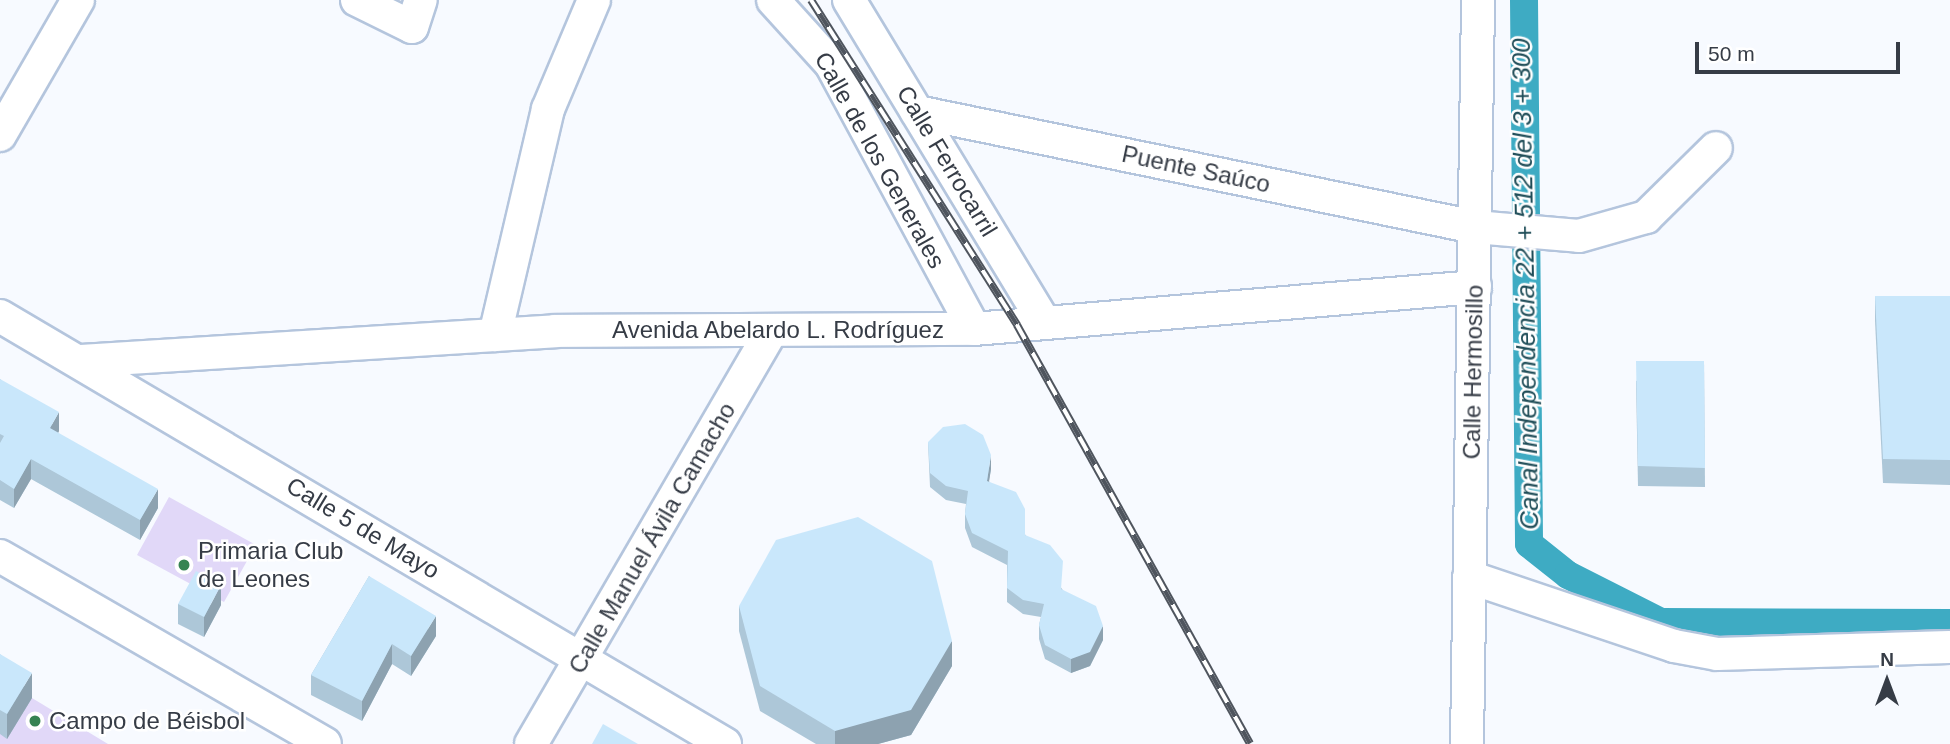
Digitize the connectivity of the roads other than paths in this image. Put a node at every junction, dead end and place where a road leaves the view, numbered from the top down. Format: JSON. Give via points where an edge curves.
{"nodes":[{"id":1,"x":78,"y":0,"type":"edge"},
{"id":2,"x":357,"y":0,"type":"edge"},
{"id":3,"x":421,"y":0,"type":"edge"},
{"id":4,"x":594,"y":0,"type":"edge"},
{"id":5,"x":773,"y":0,"type":"edge"},
{"id":6,"x":849,"y":0,"type":"edge"},
{"id":7,"x":1478,"y":0,"type":"edge"},
{"id":8,"x":917,"y":112,"type":"junction"},
{"id":9,"x":0,"y":135,"type":"edge"},
{"id":10,"x":1716,"y":148,"type":"dead end"},
{"id":11,"x":1477,"y":227,"type":"junction"},
{"id":12,"x":1475,"y":286,"type":"junction"},
{"id":13,"x":0,"y":316,"type":"edge"},
{"id":14,"x":1044,"y":322,"type":"junction"},
{"id":15,"x":974,"y":329,"type":"junction"},
{"id":16,"x":771,"y":331,"type":"junction"},
{"id":17,"x":495,"y":334,"type":"junction"},
{"id":18,"x":81,"y":361,"type":"junction"},
{"id":19,"x":0,"y":556,"type":"edge"},
{"id":20,"x":1469,"y":577,"type":"junction"},
{"id":21,"x":1950,"y":647,"type":"edge"},
{"id":22,"x":583,"y":659,"type":"junction"},
{"id":23,"x":325,"y":744,"type":"edge"},
{"id":24,"x":531,"y":744,"type":"edge"},
{"id":25,"x":724,"y":744,"type":"edge"},
{"id":26,"x":1467,"y":744,"type":"edge"}],
"edges":[{"from":1,"to":9,"type":"street"},
{"from":2,"to":3,"type":"street","via":[[412,27]]},
{"from":4,"to":17,"type":"street","via":[[548,109]]},
{"from":5,"to":15,"type":"street","name":"Calle de los Generales","via":[[831,64]]},
{"from":6,"to":8,"type":"street","name":"Calle Ferrocarril"},
{"from":7,"to":11,"type":"street","name":"Calle Hermosillo"},
{"from":8,"to":11,"type":"street","name":"Puente Saúco"},
{"from":8,"to":14,"type":"street","name":"Calle Ferrocarril"},
{"from":10,"to":11,"type":"street","name":"Puente Saúco","via":[[1646,217],[1579,236]]},
{"from":11,"to":12,"type":"street","name":"Calle Hermosillo"},
{"from":12,"to":14,"type":"street","name":"Avenida Abelardo L. Rodríguez"},
{"from":12,"to":20,"type":"street","name":"Calle Hermosillo"},
{"from":13,"to":18,"type":"street","name":"Calle 5 de Mayo"},
{"from":14,"to":15,"type":"street","name":"Avenida Abelardo L. Rodríguez"},
{"from":15,"to":16,"type":"street","name":"Avenida Abelardo L. Rodríguez"},
{"from":16,"to":17,"type":"street","name":"Avenida Abelardo L. Rodríguez"},
{"from":16,"to":22,"type":"street","name":"Calle Manuel Ávila Camacho"},
{"from":17,"to":18,"type":"street","name":"Avenida Abelardo L. Rodríguez"},
{"from":18,"to":22,"type":"street","name":"Calle 5 de Mayo"},
{"from":19,"to":23,"type":"street"},
{"from":20,"to":21,"type":"street","via":[[1674,646],[1717,654]]},
{"from":20,"to":26,"type":"street","name":"Calle Hermosillo"},
{"from":22,"to":24,"type":"street","name":"Calle Manuel Ávila Camacho"},
{"from":22,"to":25,"type":"street","name":"Calle 5 de Mayo"}]}
